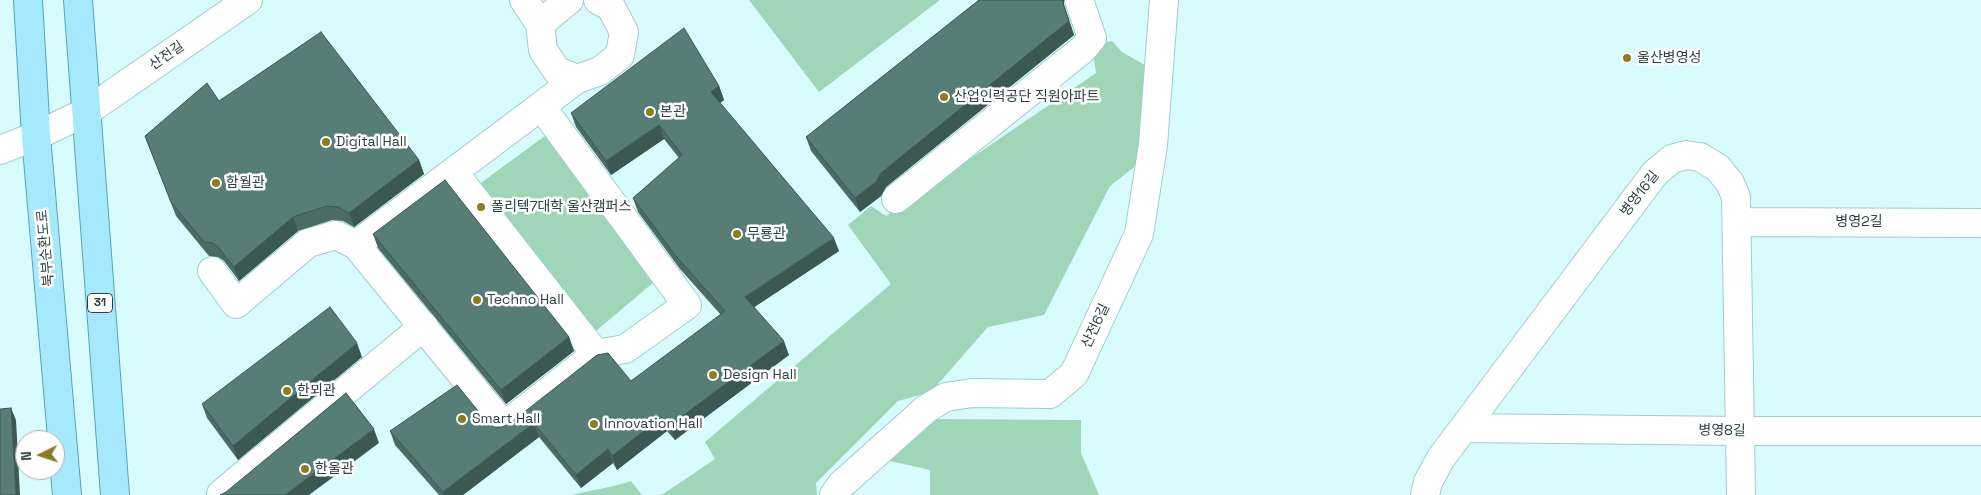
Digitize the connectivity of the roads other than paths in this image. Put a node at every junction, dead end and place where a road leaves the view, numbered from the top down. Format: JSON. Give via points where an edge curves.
{"nodes":[{"id":1,"x":28,"y":0,"type":"edge"},
{"id":2,"x":78,"y":0,"type":"edge"},
{"id":3,"x":248,"y":0,"type":"edge"},
{"id":4,"x":524,"y":0,"type":"edge"},
{"id":5,"x":569,"y":0,"type":"edge"},
{"id":6,"x":598,"y":0,"type":"edge"},
{"id":7,"x":1079,"y":0,"type":"edge"},
{"id":8,"x":1164,"y":0,"type":"edge"},
{"id":9,"x":540,"y":24,"type":"junction"},
{"id":10,"x":577,"y":79,"type":"junction"},
{"id":11,"x":541,"y":106,"type":"junction"},
{"id":12,"x":86,"y":112,"type":"junction"},
{"id":13,"x":36,"y":136,"type":"junction"},
{"id":14,"x":0,"y":150,"type":"edge"},
{"id":15,"x":454,"y":172,"type":"junction"},
{"id":16,"x":896,"y":199,"type":"dead end"},
{"id":17,"x":1738,"y":222,"type":"junction"},
{"id":18,"x":1981,"y":223,"type":"edge"},
{"id":19,"x":356,"y":245,"type":"junction"},
{"id":20,"x":212,"y":271,"type":"dead end"},
{"id":21,"x":424,"y":326,"type":"junction"},
{"id":22,"x":596,"y":354,"type":"junction"},
{"id":23,"x":1464,"y":428,"type":"junction"},
{"id":24,"x":1739,"y":431,"type":"junction"},
{"id":25,"x":1981,"y":431,"type":"edge"},
{"id":26,"x":221,"y":494,"type":"edge"},
{"id":27,"x":67,"y":495,"type":"edge"},
{"id":28,"x":115,"y":495,"type":"edge"},
{"id":29,"x":834,"y":495,"type":"edge"},
{"id":30,"x":1425,"y":495,"type":"edge"},
{"id":31,"x":1740,"y":495,"type":"edge"}],
"edges":[{"from":1,"to":13,"type":"main road","name":"북부순환도로"},
{"from":2,"to":12,"type":"main road","number":"31"},
{"from":3,"to":12,"type":"street","name":"산전길"},
{"from":4,"to":9,"type":"street"},
{"from":5,"to":9,"type":"street"},
{"from":6,"to":10,"type":"street","via":[[611,7],[624,32],[620,55],[600,71]]},
{"from":7,"to":16,"type":"street","via":[[1092,38],[1083,49]]},
{"from":8,"to":29,"type":"street","name":"산전6길","via":[[1153,145],[1139,234],[1074,374],[1050,394],[972,393],[946,397],[926,409],[841,485]]},
{"from":9,"to":10,"type":"street","via":[[543,50],[556,71]]},
{"from":10,"to":11,"type":"street"},
{"from":11,"to":15,"type":"street"},
{"from":11,"to":22,"type":"street","via":[[687,305],[625,349]]},
{"from":12,"to":13,"type":"street","name":"산전길"},
{"from":12,"to":28,"type":"main road","number":"31"},
{"from":13,"to":14,"type":"street","name":"산전길"},
{"from":13,"to":27,"type":"main road","name":"북부순환도로"},
{"from":15,"to":19,"type":"street"},
{"from":15,"to":22,"type":"street"},
{"from":17,"to":18,"type":"street","name":"병영2길"},
{"from":17,"to":23,"type":"street","name":"병영16길","via":[[1736,197],[1730,182],[1718,168],[1700,157],[1686,155],[1672,159],[1655,173]]},
{"from":17,"to":24,"type":"street","name":"병영16길"},
{"from":19,"to":20,"type":"street","via":[[336,234],[308,244],[236,304]]},
{"from":19,"to":21,"type":"street"},
{"from":21,"to":22,"type":"street","via":[[504,426]]},
{"from":21,"to":26,"type":"street"},
{"from":23,"to":24,"type":"street","name":"병영8길"},
{"from":23,"to":30,"type":"street","name":"병영16길","via":[[1441,458]]},
{"from":24,"to":25,"type":"street","name":"병영8길"},
{"from":24,"to":31,"type":"street","name":"병영16길"}]}
